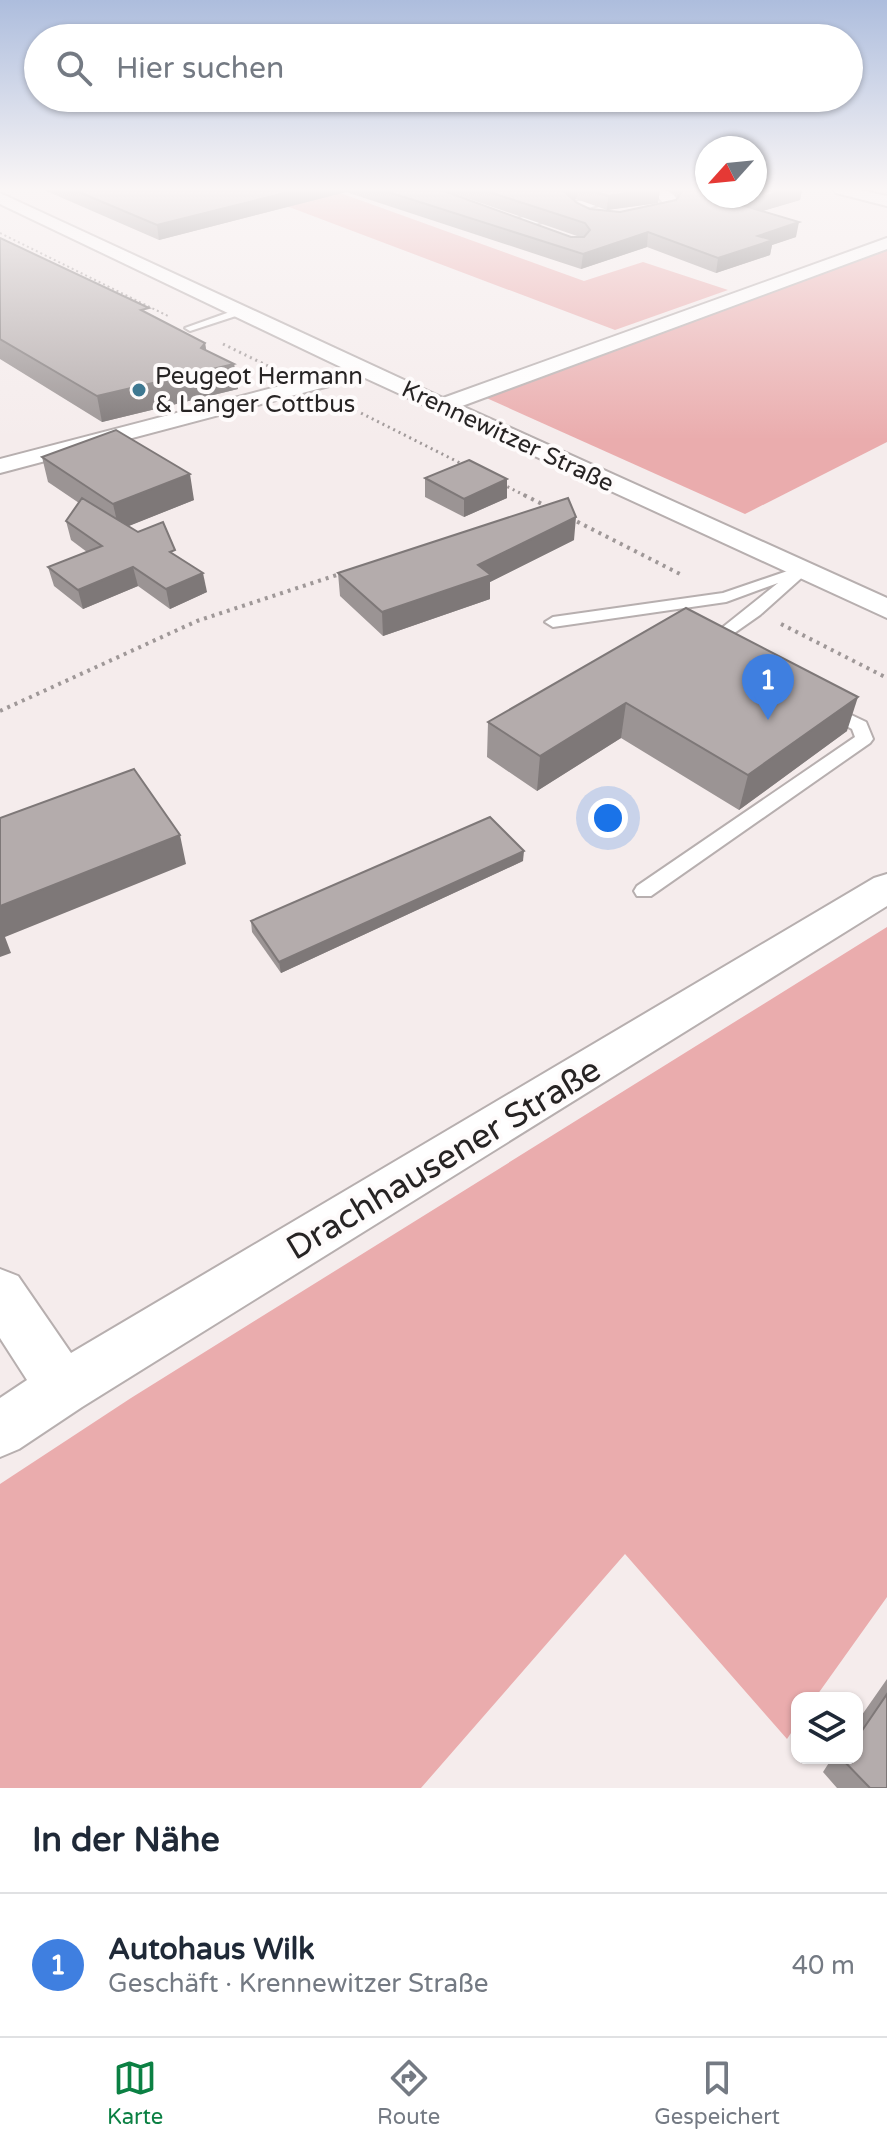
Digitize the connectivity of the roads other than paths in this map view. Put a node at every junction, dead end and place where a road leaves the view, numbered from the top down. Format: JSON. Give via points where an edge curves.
{"nodes":[{"id":1,"x":161,"y":273,"type":"edge"},
{"id":2,"x":804,"y":273,"type":"edge"},
{"id":3,"x":241,"y":311,"type":"junction"},
{"id":4,"x":190,"y":328,"type":"road end"},
{"id":5,"x":365,"y":370,"type":"junction"},
{"id":6,"x":442,"y":406,"type":"junction"},
{"id":7,"x":0,"y":466,"type":"edge"},
{"id":8,"x":802,"y":570,"type":"junction"},
{"id":9,"x":887,"y":609,"type":"edge"},
{"id":10,"x":553,"y":622,"type":"dead end"},
{"id":11,"x":742,"y":663,"type":"edge"},
{"id":12,"x":807,"y":698,"type":"edge"},
{"id":13,"x":887,"y":888,"type":"edge"},
{"id":14,"x":644,"y":891,"type":"dead end"},
{"id":15,"x":0,"y":1293,"type":"edge"},
{"id":16,"x":63,"y":1388,"type":"junction"},
{"id":17,"x":0,"y":1430,"type":"edge"}],
"edges":[{"from":1,"to":3,"type":"street","name":"Krennewitzer Straße"},
{"from":2,"to":6,"type":"street"},
{"from":3,"to":4,"type":"lane"},
{"from":3,"to":5,"type":"street","name":"Krennewitzer Straße"},
{"from":5,"to":6,"type":"street","name":"Krennewitzer Straße"},
{"from":5,"to":7,"type":"street"},
{"from":6,"to":8,"type":"street","name":"Krennewitzer Straße"},
{"from":8,"to":9,"type":"street","name":"Krennewitzer Straße"},
{"from":8,"to":10,"type":"lane","via":[[726,597]]},
{"from":8,"to":11,"type":"lane","via":[[721,635]]},
{"from":12,"to":14,"type":"lane","via":[[860,726],[864,739]]},
{"from":13,"to":16,"type":"street","name":"Drachhausener Straße"},
{"from":15,"to":16,"type":"street"},
{"from":16,"to":17,"type":"street","name":"Drachhausener Straße"}]}
